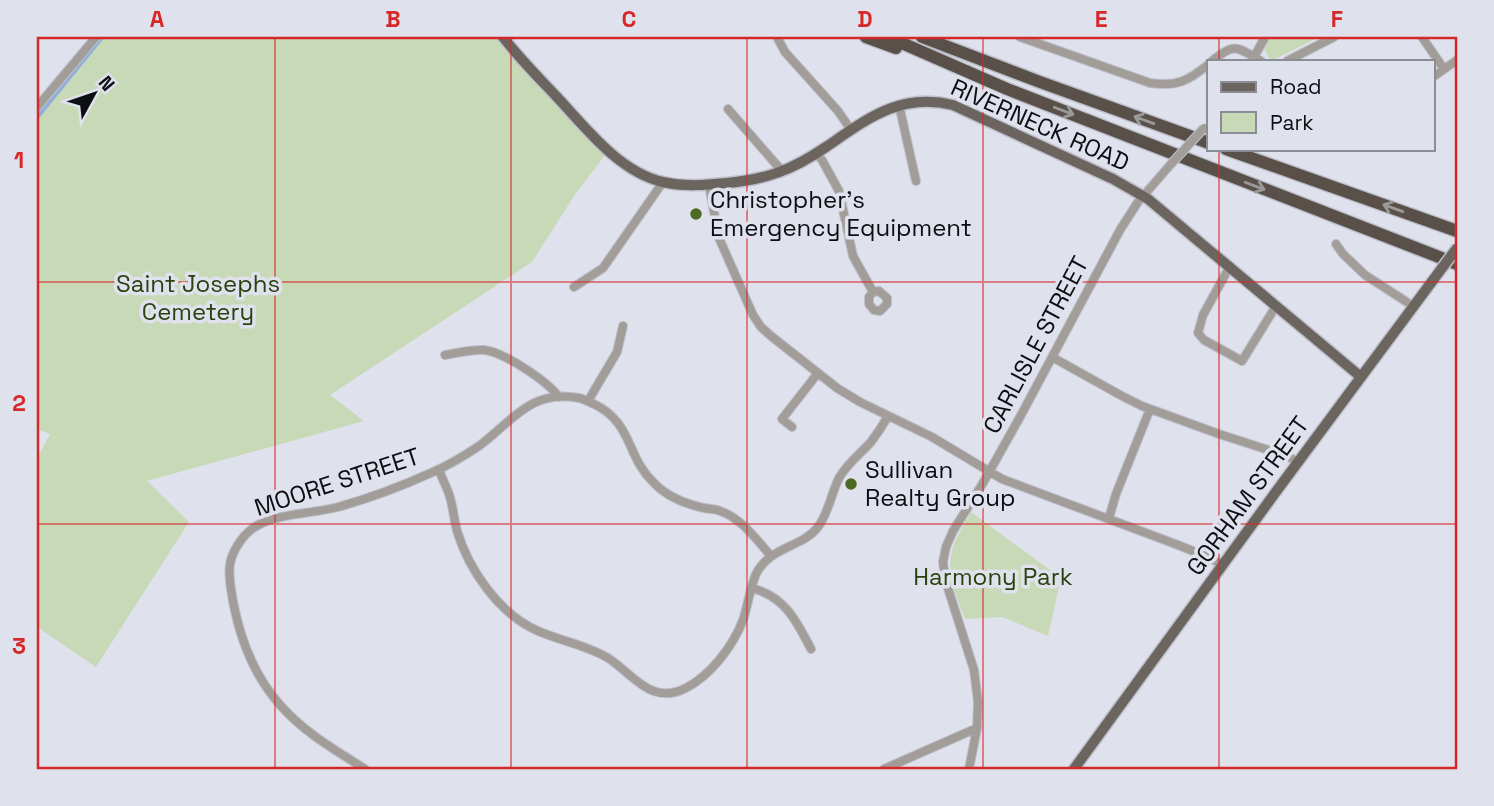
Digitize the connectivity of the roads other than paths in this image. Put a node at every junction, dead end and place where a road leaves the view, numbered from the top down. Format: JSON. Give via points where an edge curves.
{"nodes":[{"id":1,"x":96,"y":37,"type":"edge"},
{"id":2,"x":502,"y":37,"type":"edge"},
{"id":3,"x":777,"y":37,"type":"edge"},
{"id":4,"x":866,"y":37,"type":"edge"},
{"id":5,"x":888,"y":37,"type":"edge"},
{"id":6,"x":922,"y":37,"type":"edge"},
{"id":7,"x":1020,"y":37,"type":"edge"},
{"id":8,"x":1265,"y":37,"type":"edge"},
{"id":9,"x":1334,"y":37,"type":"edge"},
{"id":10,"x":1422,"y":37,"type":"edge"},
{"id":11,"x":1214,"y":60,"type":"edge"},
{"id":12,"x":1256,"y":60,"type":"edge"},
{"id":13,"x":1289,"y":60,"type":"edge"},
{"id":14,"x":1457,"y":60,"type":"edge"},
{"id":15,"x":1207,"y":65,"type":"edge"},
{"id":16,"x":1444,"y":69,"type":"junction"},
{"id":17,"x":1434,"y":76,"type":"edge"},
{"id":18,"x":1007,"y":89,"type":"junction"},
{"id":19,"x":899,"y":105,"type":"junction"},
{"id":20,"x":37,"y":107,"type":"edge"},
{"id":21,"x":728,"y":109,"type":"dead end"},
{"id":22,"x":1206,"y":125,"type":"edge"},
{"id":23,"x":851,"y":130,"type":"junction"},
{"id":24,"x":1207,"y":141,"type":"edge"},
{"id":25,"x":1229,"y":150,"type":"edge"},
{"id":26,"x":816,"y":153,"type":"junction"},
{"id":27,"x":782,"y":171,"type":"junction"},
{"id":28,"x":916,"y":181,"type":"dead end"},
{"id":29,"x":663,"y":182,"type":"junction"},
{"id":30,"x":709,"y":185,"type":"junction"},
{"id":31,"x":1143,"y":196,"type":"junction"},
{"id":32,"x":1457,"y":231,"type":"edge"},
{"id":33,"x":1336,"y":244,"type":"dead end"},
{"id":34,"x":1457,"y":248,"type":"edge"},
{"id":35,"x":1457,"y":264,"type":"edge"},
{"id":36,"x":1230,"y":266,"type":"junction"},
{"id":37,"x":575,"y":287,"type":"dead end"},
{"id":38,"x":873,"y":292,"type":"dead end"},
{"id":39,"x":1276,"y":306,"type":"junction"},
{"id":40,"x":1413,"y":306,"type":"junction"},
{"id":41,"x":623,"y":327,"type":"dead end"},
{"id":42,"x":445,"y":355,"type":"dead end"},
{"id":43,"x":1052,"y":356,"type":"junction"},
{"id":44,"x":818,"y":373,"type":"junction"},
{"id":45,"x":1361,"y":377,"type":"junction"},
{"id":46,"x":559,"y":397,"type":"junction"},
{"id":47,"x":588,"y":401,"type":"junction"},
{"id":48,"x":1150,"y":409,"type":"junction"},
{"id":49,"x":888,"y":416,"type":"junction"},
{"id":50,"x":792,"y":426,"type":"dead end"},
{"id":51,"x":1298,"y":462,"type":"junction"},
{"id":52,"x":439,"y":470,"type":"junction"},
{"id":53,"x":990,"y":471,"type":"junction"},
{"id":54,"x":1109,"y":519,"type":"junction"},
{"id":55,"x":771,"y":556,"type":"junction"},
{"id":56,"x":1223,"y":565,"type":"junction"},
{"id":57,"x":752,"y":588,"type":"junction"},
{"id":58,"x":811,"y":649,"type":"dead end"},
{"id":59,"x":977,"y":728,"type":"junction"},
{"id":60,"x":365,"y":769,"type":"edge"},
{"id":61,"x":884,"y":769,"type":"edge"},
{"id":62,"x":969,"y":769,"type":"edge"},
{"id":63,"x":1074,"y":769,"type":"edge"}],
"edges":[{"from":1,"to":20,"type":"street"},
{"from":2,"to":29,"type":"main road","name":"RIVERNECK ROAD","via":[[608,150],[636,171]]},
{"from":3,"to":23,"type":"street"},
{"from":4,"to":18,"type":"highway"},
{"from":5,"to":18,"type":"highway"},
{"from":24,"to":6,"type":"highway","one_way":true},
{"from":7,"to":15,"type":"street","via":[[1164,85],[1185,81]]},
{"from":8,"to":12,"type":"street"},
{"from":9,"to":13,"type":"street"},
{"from":10,"to":16,"type":"street"},
{"from":11,"to":12,"type":"street","via":[[1233,48]]},
{"from":14,"to":16,"type":"street"},
{"from":16,"to":17,"type":"street"},
{"from":18,"to":35,"type":"highway","one_way":true},
{"from":19,"to":23,"type":"main road","name":"RIVERNECK ROAD"},
{"from":19,"to":28,"type":"street"},
{"from":19,"to":31,"type":"main road","name":"RIVERNECK ROAD","via":[[924,101],[953,105]]},
{"from":21,"to":27,"type":"street"},
{"from":22,"to":31,"type":"street","name":"CARLISLE STREET","bridge":true},
{"from":23,"to":26,"type":"main road","name":"RIVERNECK ROAD"},
{"from":32,"to":25,"type":"highway","one_way":true},
{"from":26,"to":27,"type":"main road","name":"RIVERNECK ROAD"},
{"from":26,"to":38,"type":"street","via":[[839,191],[853,256]]},
{"from":27,"to":30,"type":"main road","name":"RIVERNECK ROAD","via":[[758,180]]},
{"from":29,"to":30,"type":"main road","name":"RIVERNECK ROAD"},
{"from":29,"to":37,"type":"street","via":[[603,268]]},
{"from":30,"to":44,"type":"street","via":[[719,237],[749,309],[766,332]]},
{"from":31,"to":36,"type":"main road","name":"RIVERNECK ROAD"},
{"from":31,"to":43,"type":"street","name":"CARLISLE STREET","via":[[1114,239]]},
{"from":33,"to":40,"type":"street","via":[[1365,275]]},
{"from":34,"to":40,"type":"main road","name":"GORHAM STREET","bridge":true},
{"from":36,"to":39,"type":"main road","name":"RIVERNECK ROAD"},
{"from":36,"to":39,"type":"street","via":[[1201,320],[1201,338],[1242,361]]},
{"from":39,"to":45,"type":"main road","name":"RIVERNECK ROAD"},
{"from":40,"to":45,"type":"main road","name":"GORHAM STREET"},
{"from":41,"to":47,"type":"street","via":[[617,352]]},
{"from":42,"to":46,"type":"street","via":[[498,353],[552,387]]},
{"from":43,"to":48,"type":"street"},
{"from":43,"to":53,"type":"street","name":"CARLISLE STREET"},
{"from":44,"to":49,"type":"street"},
{"from":44,"to":50,"type":"street","via":[[782,419]]},
{"from":45,"to":51,"type":"main road","name":"GORHAM STREET"},
{"from":46,"to":47,"type":"street","name":"MOORE STREET"},
{"from":46,"to":52,"type":"street","name":"MOORE STREET","via":[[522,409],[479,446]]},
{"from":47,"to":55,"type":"street","name":"MOORE STREET","via":[[618,422],[652,482],[682,502],[735,518]]},
{"from":48,"to":51,"type":"street"},
{"from":48,"to":54,"type":"street"},
{"from":49,"to":53,"type":"street"},
{"from":49,"to":55,"type":"street","via":[[840,477],[817,528]]},
{"from":51,"to":56,"type":"main road","name":"GORHAM STREET"},
{"from":52,"to":57,"type":"street","via":[[471,563],[502,606],[538,631],[606,657],[646,689],[663,693],[683,690],[717,663],[742,623]]},
{"from":52,"to":60,"type":"street","name":"MOORE STREET","via":[[337,508],[275,518],[252,529],[230,563],[237,619],[258,674],[306,730]]},
{"from":53,"to":54,"type":"street"},
{"from":53,"to":59,"type":"street","name":"CARLISLE STREET","via":[[953,531],[943,562],[974,670]]},
{"from":54,"to":56,"type":"street"},
{"from":55,"to":57,"type":"street"},
{"from":56,"to":63,"type":"main road","name":"GORHAM STREET"},
{"from":57,"to":58,"type":"street","via":[[767,592],[783,605]]},
{"from":59,"to":61,"type":"street"},
{"from":59,"to":62,"type":"street","name":"CARLISLE STREET"}]}
